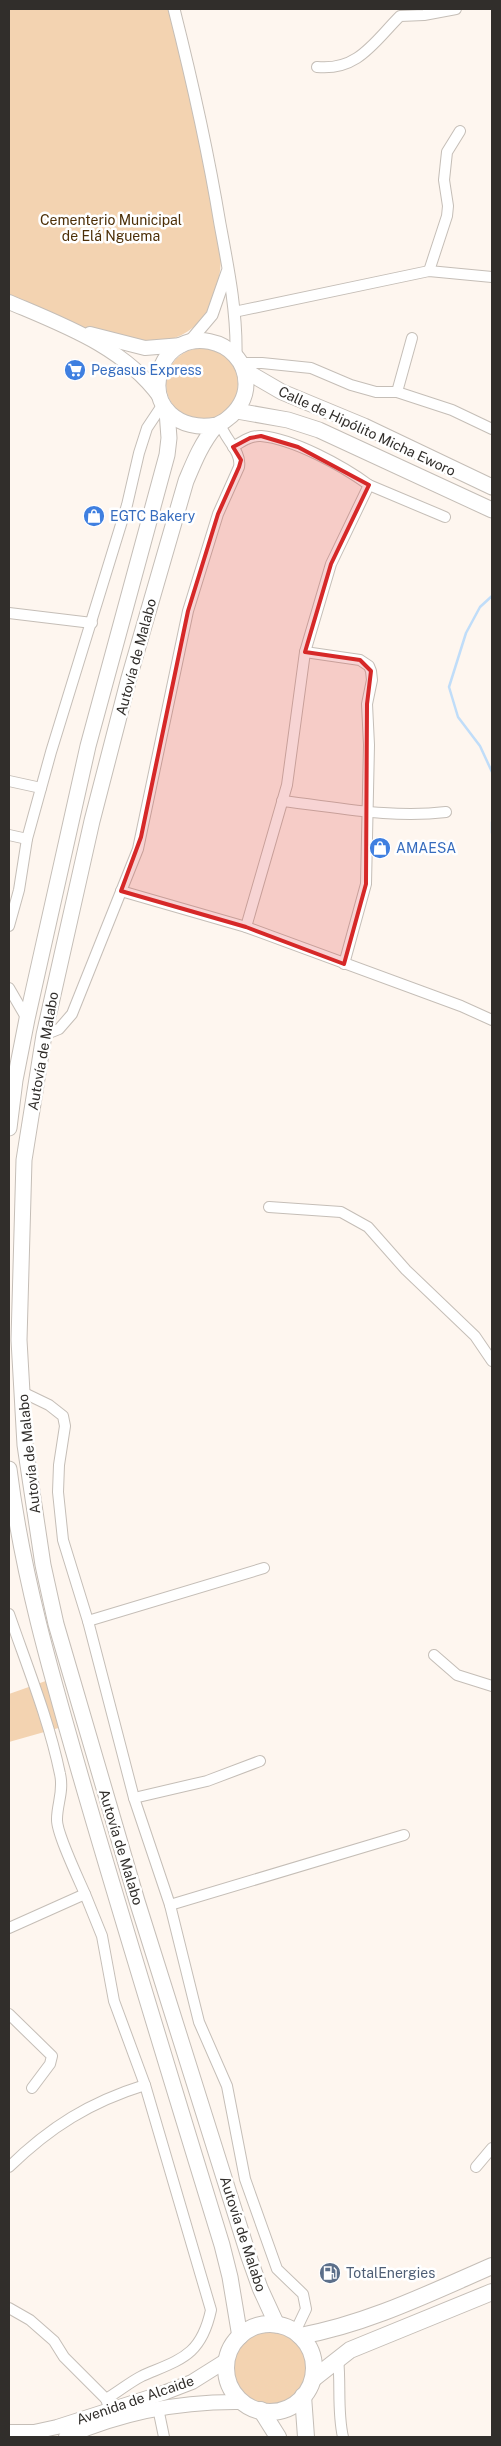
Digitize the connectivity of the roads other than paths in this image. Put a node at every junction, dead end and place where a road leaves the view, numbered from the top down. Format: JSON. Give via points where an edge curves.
{"nodes":[{"id":1,"x":174,"y":9,"type":"edge"},
{"id":2,"x":456,"y":9,"type":"edge"},
{"id":3,"x":400,"y":12,"type":"edge"},
{"id":4,"x":317,"y":68,"type":"dead end"},
{"id":5,"x":460,"y":131,"type":"dead end"},
{"id":6,"x":228,"y":268,"type":"junction"},
{"id":7,"x":429,"y":271,"type":"junction"},
{"id":8,"x":492,"y":277,"type":"edge"},
{"id":9,"x":9,"y":302,"type":"edge"},
{"id":10,"x":234,"y":312,"type":"junction"},
{"id":11,"x":82,"y":333,"type":"junction"},
{"id":12,"x":412,"y":338,"type":"dead end"},
{"id":13,"x":186,"y":343,"type":"junction"},
{"id":14,"x":240,"y":363,"type":"junction"},
{"id":15,"x":397,"y":392,"type":"junction"},
{"id":16,"x":163,"y":404,"type":"junction"},
{"id":17,"x":236,"y":411,"type":"junction"},
{"id":18,"x":218,"y":424,"type":"junction"},
{"id":19,"x":492,"y":429,"type":"edge"},
{"id":20,"x":233,"y":447,"type":"junction"},
{"id":21,"x":369,"y":485,"type":"junction"},
{"id":22,"x":492,"y":487,"type":"edge"},
{"id":23,"x":492,"y":510,"type":"edge"},
{"id":24,"x":445,"y":517,"type":"dead end"},
{"id":25,"x":9,"y":613,"type":"edge"},
{"id":26,"x":92,"y":622,"type":"junction"},
{"id":27,"x":304,"y":652,"type":"junction"},
{"id":28,"x":9,"y":781,"type":"edge"},
{"id":29,"x":41,"y":788,"type":"junction"},
{"id":30,"x":282,"y":801,"type":"junction"},
{"id":31,"x":367,"y":810,"type":"junction"},
{"id":32,"x":446,"y":812,"type":"dead end"},
{"id":33,"x":9,"y":835,"type":"edge"},
{"id":34,"x":28,"y":839,"type":"junction"},
{"id":35,"x":121,"y":891,"type":"junction"},
{"id":36,"x":10,"y":921,"type":"edge"},
{"id":37,"x":246,"y":927,"type":"junction"},
{"id":38,"x":344,"y":964,"type":"junction"},
{"id":39,"x":9,"y":988,"type":"edge"},
{"id":40,"x":27,"y":1019,"type":"junction"},
{"id":41,"x":492,"y":1020,"type":"edge"},
{"id":42,"x":44,"y":1035,"type":"junction"},
{"id":43,"x":9,"y":1128,"type":"edge"},
{"id":44,"x":269,"y":1207,"type":"dead end"},
{"id":45,"x":492,"y":1361,"type":"edge"},
{"id":46,"x":22,"y":1392,"type":"junction"},
{"id":47,"x":9,"y":1469,"type":"edge"},
{"id":48,"x":264,"y":1568,"type":"dead end"},
{"id":49,"x":9,"y":1614,"type":"edge"},
{"id":50,"x":88,"y":1621,"type":"junction"},
{"id":51,"x":434,"y":1655,"type":"dead end"},
{"id":52,"x":492,"y":1686,"type":"edge"},
{"id":53,"x":260,"y":1761,"type":"dead end"},
{"id":54,"x":134,"y":1798,"type":"junction"},
{"id":55,"x":404,"y":1834,"type":"dead end"},
{"id":56,"x":85,"y":1894,"type":"junction"},
{"id":57,"x":170,"y":1905,"type":"junction"},
{"id":58,"x":9,"y":1928,"type":"edge"},
{"id":59,"x":9,"y":2014,"type":"edge"},
{"id":60,"x":145,"y":2085,"type":"junction"},
{"id":61,"x":32,"y":2088,"type":"dead end"},
{"id":62,"x":492,"y":2148,"type":"edge"},
{"id":63,"x":9,"y":2167,"type":"edge"},
{"id":64,"x":476,"y":2167,"type":"dead end"},
{"id":65,"x":492,"y":2266,"type":"edge"},
{"id":66,"x":492,"y":2292,"type":"edge"},
{"id":67,"x":9,"y":2308,"type":"edge"},
{"id":68,"x":276,"y":2325,"type":"junction"},
{"id":69,"x":298,"y":2334,"type":"junction"},
{"id":70,"x":240,"y":2337,"type":"junction"},
{"id":71,"x":338,"y":2358,"type":"junction"},
{"id":72,"x":227,"y":2360,"type":"junction"},
{"id":73,"x":313,"y":2379,"type":"junction"},
{"id":74,"x":303,"y":2396,"type":"junction"},
{"id":75,"x":242,"y":2402,"type":"junction"},
{"id":76,"x":158,"y":2408,"type":"junction"},
{"id":77,"x":110,"y":2409,"type":"junction"},
{"id":78,"x":260,"y":2410,"type":"junction"},
{"id":79,"x":9,"y":2432,"type":"edge"},
{"id":80,"x":15,"y":2437,"type":"edge"},
{"id":81,"x":66,"y":2437,"type":"edge"},
{"id":82,"x":164,"y":2437,"type":"edge"},
{"id":83,"x":278,"y":2437,"type":"edge"},
{"id":84,"x":306,"y":2437,"type":"edge"},
{"id":85,"x":343,"y":2437,"type":"edge"}],
"edges":[{"from":1,"to":6,"type":"street","via":[[202,124]]},
{"from":2,"to":3,"type":"street","via":[[424,15]]},
{"from":3,"to":4,"type":"street","via":[[354,62],[337,68]]},
{"from":5,"to":7,"type":"street","via":[[448,152],[444,180],[447,216]]},
{"from":6,"to":10,"type":"street"},
{"from":6,"to":13,"type":"street","via":[[212,315]]},
{"from":7,"to":8,"type":"street"},
{"from":7,"to":10,"type":"street"},
{"from":9,"to":11,"type":"main road"},
{"from":10,"to":14,"type":"street"},
{"from":11,"to":13,"type":"main road","via":[[145,348]]},
{"from":11,"to":16,"type":"main road","via":[[128,364]]},
{"from":12,"to":15,"type":"street"},
{"from":13,"to":14,"type":"main road","via":[[215,342],[226,347]]},
{"from":13,"to":16,"type":"main road","via":[[170,354],[161,367],[158,382]]},
{"from":14,"to":15,"type":"street","via":[[311,368],[376,392]]},
{"from":14,"to":17,"type":"main road","via":[[246,384],[244,398]]},
{"from":14,"to":22,"type":"main road","name":"Calle de Hipólito Micha Eworo","via":[[282,392],[364,426]]},
{"from":15,"to":19,"type":"street","via":[[452,410]]},
{"from":16,"to":18,"type":"main road","via":[[177,420],[189,426],[203,428]]},
{"from":16,"to":26,"type":"street","via":[[147,428]]},
{"from":16,"to":40,"type":"main road","name":"Autovía de Malabo","via":[[169,438],[167,455],[88,746]]},
{"from":17,"to":18,"type":"main road"},
{"from":17,"to":23,"type":"main road","name":"Calle de Hipólito Micha Eworo","via":[[288,420],[318,430]]},
{"from":18,"to":20,"type":"street"},
{"from":18,"to":42,"type":"main road","name":"Autovía de Malabo","via":[[196,456],[186,481],[132,669],[92,821]]},
{"from":20,"to":21,"type":"street","via":[[261,436],[298,447]]},
{"from":20,"to":35,"type":"street","via":[[239,454],[240,467],[218,514],[188,611],[141,837]]},
{"from":21,"to":24,"type":"street"},
{"from":21,"to":27,"type":"street","via":[[331,564]]},
{"from":25,"to":26,"type":"street"},
{"from":26,"to":29,"type":"street","via":[[70,685]]},
{"from":27,"to":30,"type":"street","via":[[287,785]]},
{"from":27,"to":31,"type":"street","via":[[360,660],[370,666]]},
{"from":28,"to":29,"type":"street"},
{"from":29,"to":34,"type":"street"},
{"from":30,"to":31,"type":"street"},
{"from":30,"to":37,"type":"street"},
{"from":31,"to":32,"type":"street","via":[[426,815]]},
{"from":31,"to":38,"type":"street","via":[[366,884]]},
{"from":33,"to":34,"type":"street"},
{"from":34,"to":36,"type":"street"},
{"from":35,"to":37,"type":"street"},
{"from":35,"to":42,"type":"street","via":[[72,1014],[59,1028]]},
{"from":37,"to":38,"type":"street"},
{"from":38,"to":41,"type":"street"},
{"from":39,"to":40,"type":"street"},
{"from":40,"to":43,"type":"main road","name":"Autovía de Malabo"},
{"from":42,"to":46,"type":"main road","name":"Autovía de Malabo","via":[[24,1160],[19,1340]]},
{"from":44,"to":45,"type":"street","via":[[341,1212],[368,1227],[406,1270],[475,1336]]},
{"from":46,"to":50,"type":"street","via":[[63,1416],[65,1426],[59,1474],[61,1523]]},
{"from":46,"to":68,"type":"main road","name":"Autovía de Malabo","via":[[25,1445],[43,1565],[56,1624],[134,1892],[243,2238]]},
{"from":47,"to":70,"type":"main road","name":"Autovía de Malabo","via":[[14,1511],[39,1629],[118,1907],[222,2245]]},
{"from":48,"to":50,"type":"street"},
{"from":49,"to":56,"type":"street","via":[[61,1775],[58,1830]]},
{"from":50,"to":54,"type":"street"},
{"from":51,"to":52,"type":"street","via":[[457,1675]]},
{"from":53,"to":54,"type":"street","via":[[207,1781]]},
{"from":54,"to":57,"type":"street"},
{"from":55,"to":57,"type":"street"},
{"from":56,"to":58,"type":"street"},
{"from":56,"to":60,"type":"street","via":[[102,1936],[114,2001]]},
{"from":57,"to":69,"type":"street","via":[[199,2022],[227,2086],[245,2179],[272,2258],[277,2270],[303,2294],[306,2309]]},
{"from":59,"to":61,"type":"street","via":[[52,2056],[50,2064]]},
{"from":60,"to":63,"type":"street","via":[[110,2096],[74,2115],[42,2137]]},
{"from":60,"to":77,"type":"street","via":[[211,2310],[201,2340],[187,2354],[172,2365],[141,2377]]},
{"from":62,"to":64,"type":"street"},
{"from":65,"to":69,"type":"highway","via":[[377,2314],[328,2330]]},
{"from":66,"to":71,"type":"highway","via":[[367,2342]]},
{"from":67,"to":77,"type":"street","via":[[30,2320],[54,2341]]},
{"from":68,"to":69,"type":"highway"},
{"from":68,"to":70,"type":"highway","via":[[257,2326]]},
{"from":69,"to":73,"type":"highway","via":[[311,2352]]},
{"from":70,"to":72,"type":"highway"},
{"from":71,"to":73,"type":"highway"},
{"from":71,"to":85,"type":"street","via":[[341,2383],[339,2414]]},
{"from":72,"to":75,"type":"highway","via":[[230,2386]]},
{"from":72,"to":77,"type":"main road","name":"Avenida de Alcaide","via":[[187,2384]]},
{"from":73,"to":74,"type":"highway"},
{"from":74,"to":78,"type":"highway","via":[[280,2410]]},
{"from":74,"to":84,"type":"highway"},
{"from":75,"to":76,"type":"main road","name":"Avenida de Alcaide"},
{"from":75,"to":78,"type":"highway"},
{"from":76,"to":77,"type":"main road","name":"Avenida de Alcaide"},
{"from":76,"to":82,"type":"street"},
{"from":77,"to":79,"type":"main road","name":"Avenida de Alcaide","via":[[34,2432]]},
{"from":77,"to":81,"type":"main road","name":"Avenida de Alcaide"},
{"from":78,"to":83,"type":"highway"},
{"from":79,"to":80,"type":"main road"}]}
